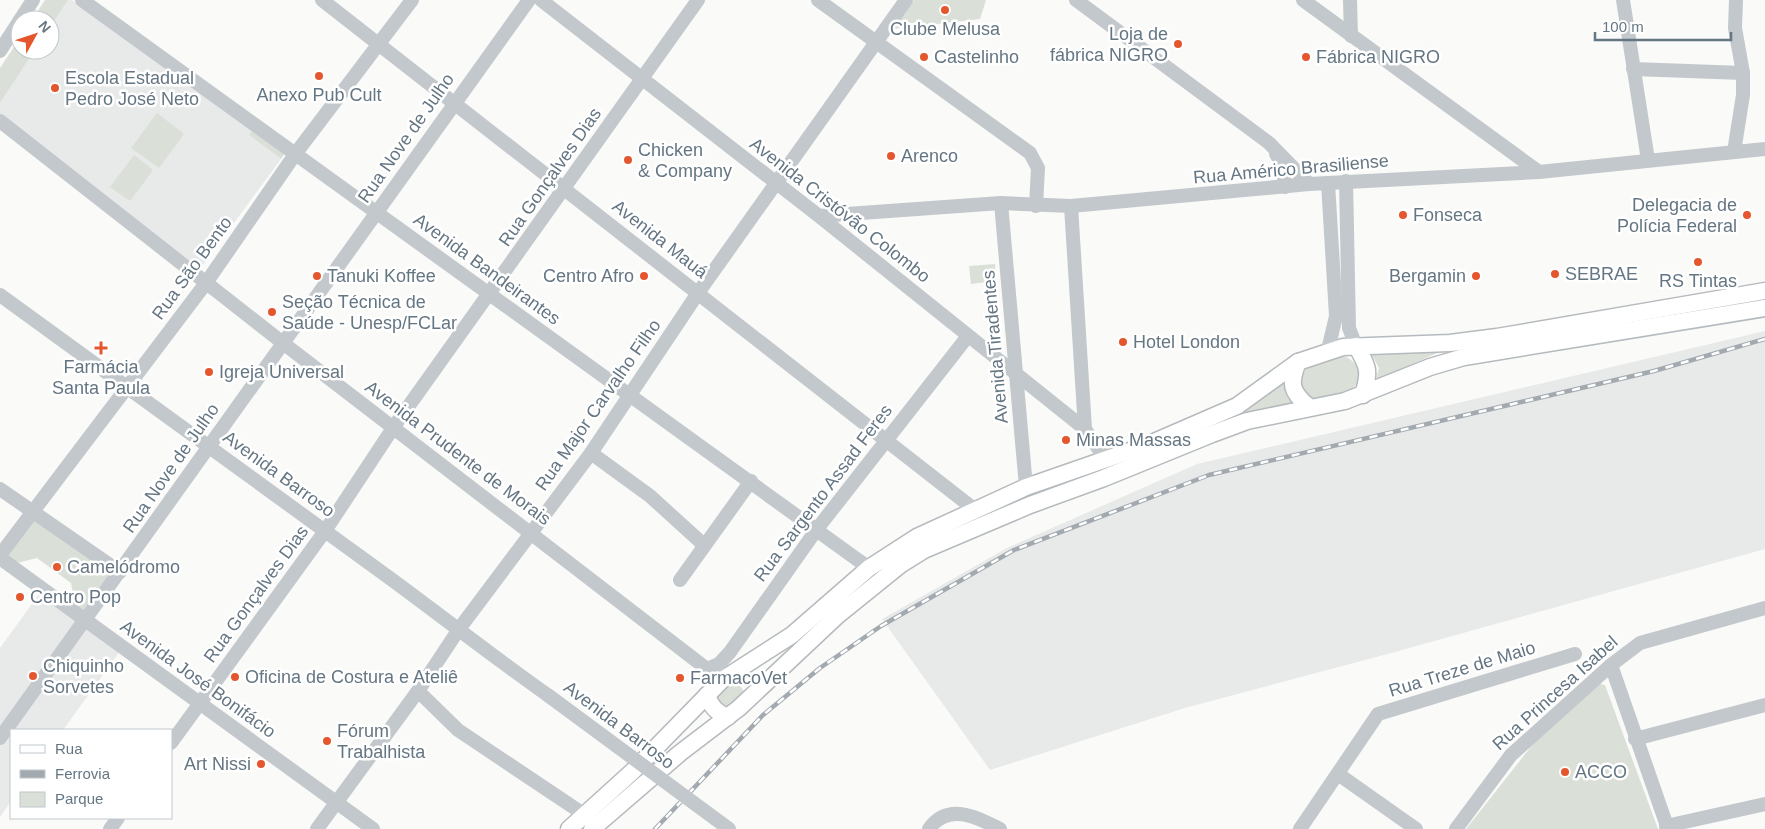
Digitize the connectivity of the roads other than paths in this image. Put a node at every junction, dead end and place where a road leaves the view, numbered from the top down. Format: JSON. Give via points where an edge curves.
{"nodes":[{"id":1,"x":82,"y":0,"type":"edge"},
{"id":2,"x":322,"y":0,"type":"edge"},
{"id":3,"x":412,"y":0,"type":"edge"},
{"id":4,"x":529,"y":0,"type":"edge"},
{"id":5,"x":541,"y":0,"type":"edge"},
{"id":6,"x":698,"y":0,"type":"edge"},
{"id":7,"x":818,"y":0,"type":"edge"},
{"id":8,"x":906,"y":0,"type":"edge"},
{"id":9,"x":1076,"y":0,"type":"edge"},
{"id":10,"x":1303,"y":0,"type":"edge"},
{"id":11,"x":1350,"y":0,"type":"edge"},
{"id":12,"x":1623,"y":0,"type":"edge"},
{"id":13,"x":1736,"y":0,"type":"edge"},
{"id":14,"x":10,"y":36,"type":"edge"},
{"id":15,"x":1351,"y":36,"type":"junction"},
{"id":16,"x":876,"y":42,"type":"junction"},
{"id":17,"x":377,"y":43,"type":"junction"},
{"id":18,"x":0,"y":51,"type":"edge"},
{"id":19,"x":1633,"y":68,"type":"junction"},
{"id":20,"x":1743,"y":73,"type":"junction"},
{"id":21,"x":642,"y":80,"type":"junction"},
{"id":22,"x":454,"y":103,"type":"junction"},
{"id":23,"x":0,"y":121,"type":"edge"},
{"id":24,"x":1269,"y":143,"type":"junction"},
{"id":25,"x":1765,"y":149,"type":"edge"},
{"id":26,"x":1734,"y":152,"type":"junction"},
{"id":27,"x":296,"y":153,"type":"junction"},
{"id":28,"x":1648,"y":160,"type":"junction"},
{"id":29,"x":1539,"y":172,"type":"junction"},
{"id":30,"x":1346,"y":181,"type":"junction"},
{"id":31,"x":776,"y":182,"type":"junction"},
{"id":32,"x":1328,"y":183,"type":"junction"},
{"id":33,"x":1310,"y":184,"type":"junction"},
{"id":34,"x":1285,"y":187,"type":"junction"},
{"id":35,"x":564,"y":189,"type":"junction"},
{"id":36,"x":1001,"y":203,"type":"junction"},
{"id":37,"x":1036,"y":206,"type":"junction"},
{"id":38,"x":1071,"y":206,"type":"junction"},
{"id":39,"x":377,"y":213,"type":"junction"},
{"id":40,"x":819,"y":216,"type":"junction"},
{"id":41,"x":1340,"y":259,"type":"junction"},
{"id":42,"x":206,"y":282,"type":"junction"},
{"id":43,"x":1765,"y":291,"type":"edge"},
{"id":44,"x":698,"y":293,"type":"junction"},
{"id":45,"x":490,"y":294,"type":"junction"},
{"id":46,"x":0,"y":295,"type":"edge"},
{"id":47,"x":1765,"y":308,"type":"edge"},
{"id":48,"x":968,"y":336,"type":"junction"},
{"id":49,"x":283,"y":343,"type":"junction"},
{"id":50,"x":1356,"y":346,"type":"junction"},
{"id":51,"x":1328,"y":350,"type":"junction"},
{"id":52,"x":1298,"y":362,"type":"junction"},
{"id":53,"x":1017,"y":375,"type":"junction"},
{"id":54,"x":127,"y":388,"type":"junction"},
{"id":55,"x":630,"y":395,"type":"junction"},
{"id":56,"x":1363,"y":395,"type":"junction"},
{"id":57,"x":1309,"y":408,"type":"junction"},
{"id":58,"x":393,"y":428,"type":"junction"},
{"id":59,"x":1085,"y":429,"type":"junction"},
{"id":60,"x":886,"y":439,"type":"junction"},
{"id":61,"x":209,"y":447,"type":"junction"},
{"id":62,"x":591,"y":453,"type":"junction"},
{"id":63,"x":1106,"y":460,"type":"junction"},
{"id":64,"x":751,"y":482,"type":"junction"},
{"id":65,"x":1026,"y":487,"type":"junction"},
{"id":66,"x":0,"y":489,"type":"edge"},
{"id":67,"x":974,"y":509,"type":"junction"},
{"id":68,"x":32,"y":512,"type":"junction"},
{"id":69,"x":817,"y":529,"type":"junction"},
{"id":70,"x":325,"y":531,"type":"junction"},
{"id":71,"x":531,"y":533,"type":"junction"},
{"id":72,"x":704,"y":545,"type":"junction"},
{"id":73,"x":0,"y":557,"type":"edge"},
{"id":74,"x":870,"y":568,"type":"junction"},
{"id":75,"x":120,"y":572,"type":"junction"},
{"id":76,"x":680,"y":580,"type":"dead end"},
{"id":77,"x":1765,"y":608,"type":"edge"},
{"id":78,"x":85,"y":619,"type":"junction"},
{"id":79,"x":459,"y":629,"type":"junction"},
{"id":80,"x":448,"y":645,"type":"junction"},
{"id":81,"x":734,"y":645,"type":"junction"},
{"id":82,"x":485,"y":651,"type":"junction"},
{"id":83,"x":1574,"y":654,"type":"dead end"},
{"id":84,"x":1611,"y":666,"type":"junction"},
{"id":85,"x":707,"y":669,"type":"junction"},
{"id":86,"x":741,"y":670,"type":"junction"},
{"id":87,"x":418,"y":691,"type":"junction"},
{"id":88,"x":707,"y":695,"type":"junction"},
{"id":89,"x":750,"y":698,"type":"junction"},
{"id":90,"x":200,"y":704,"type":"junction"},
{"id":91,"x":1765,"y":705,"type":"edge"},
{"id":92,"x":728,"y":717,"type":"junction"},
{"id":93,"x":0,"y":738,"type":"edge"},
{"id":94,"x":1635,"y":739,"type":"junction"},
{"id":95,"x":172,"y":742,"type":"edge"},
{"id":96,"x":1338,"y":774,"type":"junction"},
{"id":97,"x":336,"y":803,"type":"junction"},
{"id":98,"x":1765,"y":804,"type":"edge"},
{"id":99,"x":589,"y":822,"type":"edge"},
{"id":100,"x":1667,"y":827,"type":"edge"},
{"id":101,"x":317,"y":829,"type":"edge"},
{"id":102,"x":373,"y":829,"type":"edge"},
{"id":103,"x":569,"y":829,"type":"edge"},
{"id":104,"x":729,"y":829,"type":"edge"},
{"id":105,"x":929,"y":829,"type":"edge"},
{"id":106,"x":1000,"y":829,"type":"edge"},
{"id":107,"x":1300,"y":829,"type":"edge"},
{"id":108,"x":1416,"y":829,"type":"edge"},
{"id":109,"x":1456,"y":829,"type":"edge"}],
"edges":[{"from":1,"to":27,"type":"street","name":"Avenida Bandeirantes"},
{"from":2,"to":17,"type":"street","name":"Avenida Mauá"},
{"from":3,"to":17,"type":"street","name":"Rua São Bento"},
{"from":4,"to":22,"type":"street","name":"Rua Nove de Julho"},
{"from":5,"to":21,"type":"street","name":"Avenida Cristóvão Colombo"},
{"from":6,"to":21,"type":"street","name":"Rua Gonçalves Dias"},
{"from":7,"to":16,"type":"street"},
{"from":8,"to":16,"type":"street","name":"Rua Major Carvalho Filho"},
{"from":9,"to":24,"type":"street"},
{"from":10,"to":15,"type":"street"},
{"from":11,"to":15,"type":"street"},
{"from":12,"to":19,"type":"street"},
{"from":13,"to":20,"type":"street","via":[[1735,28]]},
{"from":14,"to":18,"type":"street"},
{"from":15,"to":29,"type":"street"},
{"from":16,"to":31,"type":"street","name":"Rua Major Carvalho Filho"},
{"from":16,"to":37,"type":"street","via":[[1030,153],[1038,168]]},
{"from":17,"to":22,"type":"street","name":"Avenida Mauá"},
{"from":17,"to":27,"type":"street","name":"Rua São Bento"},
{"from":19,"to":20,"type":"street"},
{"from":19,"to":28,"type":"street"},
{"from":20,"to":26,"type":"street"},
{"from":21,"to":31,"type":"street","name":"Avenida Cristóvão Colombo"},
{"from":21,"to":35,"type":"street","name":"Rua Gonçalves Dias"},
{"from":22,"to":35,"type":"street","name":"Avenida Mauá"},
{"from":22,"to":39,"type":"street","name":"Rua Nove de Julho"},
{"from":23,"to":42,"type":"street","name":"Avenida Prudente de Morais"},
{"from":24,"to":33,"type":"street"},
{"from":24,"to":34,"type":"street","via":[[1282,163]]},
{"from":25,"to":26,"type":"street","name":"Rua Américo Brasiliense"},
{"from":26,"to":28,"type":"street","name":"Rua Américo Brasiliense"},
{"from":27,"to":39,"type":"street","name":"Avenida Bandeirantes"},
{"from":27,"to":42,"type":"street","name":"Rua São Bento"},
{"from":28,"to":29,"type":"street","name":"Rua Américo Brasiliense"},
{"from":29,"to":30,"type":"street","name":"Rua Américo Brasiliense"},
{"from":30,"to":32,"type":"street","name":"Rua Américo Brasiliense"},
{"from":30,"to":41,"type":"street"},
{"from":31,"to":40,"type":"street","name":"Avenida Cristóvão Colombo"},
{"from":31,"to":44,"type":"street","name":"Rua Major Carvalho Filho"},
{"from":32,"to":33,"type":"street","name":"Rua Américo Brasiliense"},
{"from":32,"to":41,"type":"street"},
{"from":33,"to":34,"type":"street","name":"Rua Américo Brasiliense"},
{"from":34,"to":38,"type":"street","name":"Rua Américo Brasiliense"},
{"from":35,"to":44,"type":"street","name":"Avenida Mauá"},
{"from":35,"to":45,"type":"street","name":"Rua Gonçalves Dias"},
{"from":36,"to":37,"type":"street","name":"Rua Américo Brasiliense"},
{"from":36,"to":40,"type":"street","name":"Rua Américo Brasiliense"},
{"from":36,"to":53,"type":"street","name":"Avenida Tiradentes"},
{"from":37,"to":38,"type":"street","name":"Rua Américo Brasiliense"},
{"from":38,"to":59,"type":"street"},
{"from":39,"to":45,"type":"street","name":"Avenida Bandeirantes"},
{"from":39,"to":49,"type":"street","name":"Rua Nove de Julho"},
{"from":40,"to":48,"type":"street","name":"Avenida Cristóvão Colombo"},
{"from":41,"to":50,"type":"street","via":[[1349,328]]},
{"from":41,"to":51,"type":"street","via":[[1336,316]]},
{"from":42,"to":49,"type":"street","name":"Avenida Prudente de Morais"},
{"from":42,"to":54,"type":"street","name":"Rua São Bento"},
{"from":43,"to":50,"type":"main road","via":[[1497,337],[1450,343]]},
{"from":44,"to":55,"type":"street","name":"Rua Major Carvalho Filho"},
{"from":44,"to":60,"type":"street","name":"Avenida Mauá"},
{"from":45,"to":55,"type":"street","name":"Avenida Bandeirantes"},
{"from":45,"to":58,"type":"street","name":"Rua Gonçalves Dias"},
{"from":46,"to":54,"type":"street","name":"Avenida Barroso"},
{"from":47,"to":56,"type":"main road","via":[[1464,357],[1430,367]]},
{"from":48,"to":53,"type":"street","name":"Avenida Cristóvão Colombo"},
{"from":48,"to":60,"type":"street","name":"Rua Sargento Assad Feres"},
{"from":49,"to":58,"type":"street","name":"Avenida Prudente de Morais"},
{"from":49,"to":61,"type":"street","name":"Rua Nove de Julho"},
{"from":50,"to":51,"type":"main road"},
{"from":50,"to":56,"type":"main road","via":[[1369,374]]},
{"from":51,"to":52,"type":"main road"},
{"from":52,"to":57,"type":"main road","via":[[1292,376],[1293,388],[1296,397]]},
{"from":52,"to":63,"type":"main road","via":[[1237,406]]},
{"from":53,"to":59,"type":"street","name":"Avenida Cristóvão Colombo"},
{"from":53,"to":65,"type":"street","name":"Avenida Tiradentes"},
{"from":54,"to":61,"type":"street","name":"Avenida Barroso"},
{"from":54,"to":68,"type":"street","name":"Rua São Bento"},
{"from":55,"to":62,"type":"street","name":"Rua Major Carvalho Filho"},
{"from":55,"to":64,"type":"street","name":"Avenida Bandeirantes"},
{"from":56,"to":57,"type":"main road"},
{"from":57,"to":89,"type":"main road","via":[[1247,421],[924,550],[900,565],[838,615]]},
{"from":58,"to":70,"type":"street","name":"Rua Gonçalves Dias"},
{"from":58,"to":71,"type":"street","name":"Avenida Prudente de Morais"},
{"from":59,"to":63,"type":"street","name":"Avenida Cristóvão Colombo"},
{"from":60,"to":67,"type":"street","name":"Avenida Mauá"},
{"from":60,"to":69,"type":"street","name":"Rua Sargento Assad Feres"},
{"from":61,"to":70,"type":"street","name":"Avenida Barroso"},
{"from":61,"to":75,"type":"street","name":"Rua Nove de Julho"},
{"from":62,"to":71,"type":"street","name":"Rua Major Carvalho Filho"},
{"from":62,"to":72,"type":"street","via":[[650,496]]},
{"from":63,"to":65,"type":"main road"},
{"from":64,"to":69,"type":"street","name":"Avenida Bandeirantes"},
{"from":64,"to":72,"type":"street"},
{"from":65,"to":67,"type":"main road"},
{"from":66,"to":68,"type":"street"},
{"from":67,"to":74,"type":"main road","via":[[917,537]]},
{"from":68,"to":73,"type":"street","name":"Rua São Bento"},
{"from":68,"to":75,"type":"street"},
{"from":69,"to":74,"type":"street","name":"Avenida Bandeirantes"},
{"from":69,"to":81,"type":"street","name":"Rua Sargento Assad Feres"},
{"from":70,"to":79,"type":"street","name":"Avenida Barroso"},
{"from":70,"to":90,"type":"street","name":"Rua Gonçalves Dias"},
{"from":71,"to":79,"type":"street","name":"Rua Major Carvalho Filho"},
{"from":71,"to":85,"type":"street","name":"Avenida Prudente de Morais"},
{"from":72,"to":76,"type":"street"},
{"from":73,"to":78,"type":"street","name":"Avenida José Bonifácio"},
{"from":74,"to":86,"type":"main road","via":[[792,634]]},
{"from":75,"to":78,"type":"street","name":"Rua Nove de Julho"},
{"from":77,"to":84,"type":"street","name":"Rua Princesa Isabel","via":[[1640,643]]},
{"from":78,"to":90,"type":"street","name":"Avenida José Bonifácio"},
{"from":78,"to":93,"type":"street","name":"Rua Nove de Julho"},
{"from":79,"to":80,"type":"street","name":"Rua Major Carvalho Filho"},
{"from":79,"to":82,"type":"street","name":"Avenida Barroso"},
{"from":80,"to":82,"type":"street","name":"Avenida Barroso","via":[[464,645]]},
{"from":80,"to":87,"type":"street","name":"Rua Major Carvalho Filho"},
{"from":81,"to":85,"type":"street","name":"Rua Sargento Assad Feres","via":[[719,664]]},
{"from":81,"to":86,"type":"street"},
{"from":82,"to":104,"type":"street","name":"Avenida Barroso","bridge":true},
{"from":83,"to":96,"type":"street","name":"Rua Treze de Maio","via":[[1378,714]]},
{"from":84,"to":94,"type":"street"},
{"from":84,"to":109,"type":"street","name":"Rua Princesa Isabel","via":[[1511,755]]},
{"from":85,"to":88,"type":"street"},
{"from":86,"to":88,"type":"main road","via":[[722,680]]},
{"from":86,"to":89,"type":"main road","via":[[748,683]]},
{"from":87,"to":97,"type":"street","name":"Rua Major Carvalho Filho"},
{"from":87,"to":99,"type":"street","via":[[458,730]]},
{"from":88,"to":92,"type":"main road","via":[[712,706]]},
{"from":88,"to":99,"type":"main road"},
{"from":89,"to":92,"type":"main road"},
{"from":90,"to":95,"type":"street","name":"Rua Gonçalves Dias"},
{"from":90,"to":97,"type":"street","name":"Avenida José Bonifácio"},
{"from":91,"to":94,"type":"street"},
{"from":92,"to":99,"type":"main road"},
{"from":94,"to":100,"type":"street"},
{"from":96,"to":107,"type":"street","name":"Rua Treze de Maio"},
{"from":96,"to":108,"type":"street"},
{"from":97,"to":101,"type":"street","name":"Rua Major Carvalho Filho"},
{"from":97,"to":102,"type":"street","name":"Avenida José Bonifácio"},
{"from":98,"to":100,"type":"street"},
{"from":99,"to":103,"type":"main road"},
{"from":105,"to":106,"type":"street","via":[[935,821],[953,813],[975,816]]}]}
